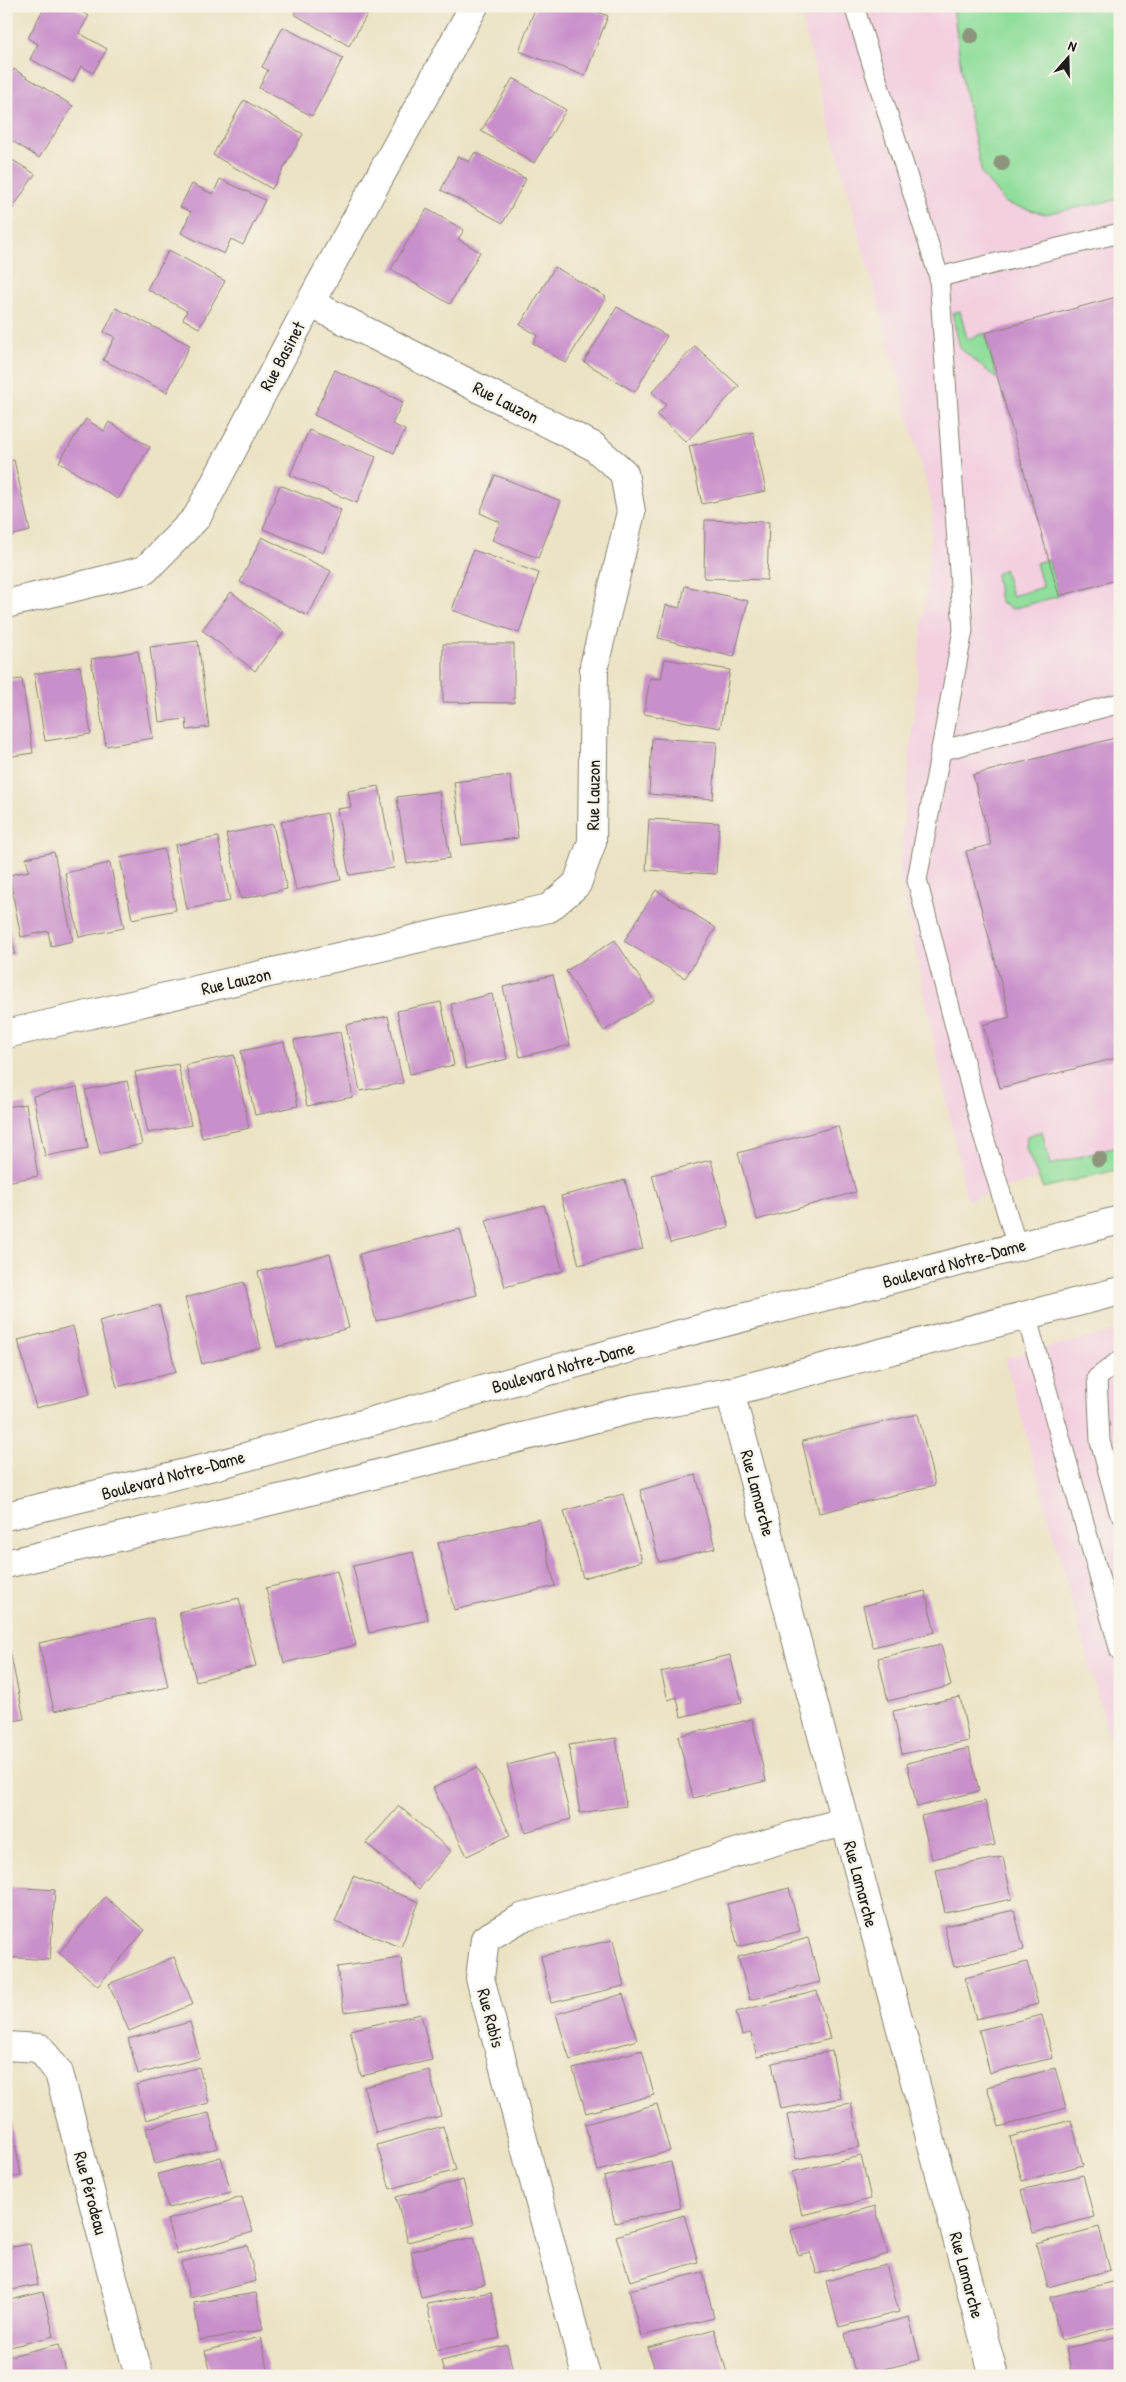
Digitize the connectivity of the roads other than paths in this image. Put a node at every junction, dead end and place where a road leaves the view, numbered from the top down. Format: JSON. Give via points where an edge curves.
{"nodes":[{"id":1,"x":474,"y":6,"type":"edge"},
{"id":2,"x":854,"y":6,"type":"edge"},
{"id":3,"x":1120,"y":233,"type":"edge"},
{"id":4,"x":939,"y":277,"type":"junction"},
{"id":5,"x":310,"y":303,"type":"junction"},
{"id":6,"x":6,"y":604,"type":"edge"},
{"id":7,"x":1120,"y":703,"type":"edge"},
{"id":8,"x":940,"y":751,"type":"junction"},
{"id":9,"x":6,"y":1034,"type":"edge"},
{"id":10,"x":1120,"y":1220,"type":"edge"},
{"id":11,"x":1017,"y":1246,"type":"junction"},
{"id":12,"x":1120,"y":1291,"type":"edge"},
{"id":13,"x":1026,"y":1315,"type":"junction"},
{"id":14,"x":1120,"y":1360,"type":"edge"},
{"id":15,"x":730,"y":1392,"type":"junction"},
{"id":16,"x":1119,"y":1512,"type":"edge"},
{"id":17,"x":6,"y":1516,"type":"edge"},
{"id":18,"x":6,"y":1564,"type":"edge"},
{"id":19,"x":1120,"y":1651,"type":"edge"},
{"id":20,"x":844,"y":1822,"type":"junction"},
{"id":21,"x":6,"y":2046,"type":"edge"},
{"id":22,"x":139,"y":2376,"type":"edge"},
{"id":23,"x":586,"y":2376,"type":"edge"},
{"id":24,"x":994,"y":2376,"type":"edge"}],
"edges":[{"from":1,"to":5,"type":"street","name":"Rue Basinet"},
{"from":2,"to":4,"type":"lane"},
{"from":3,"to":4,"type":"lane"},
{"from":4,"to":8,"type":"lane","via":[[963,630]]},
{"from":5,"to":6,"type":"street","name":"Rue Basinet","via":[[197,517],[145,570]]},
{"from":5,"to":9,"type":"street","name":"Rue Lauzon","via":[[592,446],[624,474],[631,512],[594,666],[592,842],[577,884],[549,908]]},
{"from":7,"to":8,"type":"lane"},
{"from":8,"to":11,"type":"lane","via":[[917,880],[982,1131]]},
{"from":10,"to":11,"type":"street","name":"Boulevard Notre-Dame"},
{"from":11,"to":17,"type":"street","name":"Boulevard Notre-Dame","via":[[676,1335],[214,1466]]},
{"from":12,"to":13,"type":"street"},
{"from":13,"to":15,"type":"street"},
{"from":13,"to":19,"type":"lane"},
{"from":14,"to":16,"type":"lane","via":[[1097,1378],[1100,1441]]},
{"from":15,"to":18,"type":"street","via":[[632,1409]]},
{"from":15,"to":20,"type":"street","name":"Rue Lamarche"},
{"from":20,"to":23,"type":"street","name":"Rue Rabis","via":[[522,1918],[485,1939],[480,1978]]},
{"from":20,"to":24,"type":"street","name":"Rue Lamarche"},
{"from":21,"to":22,"type":"street","name":"Rue Pérodeau","via":[[40,2048],[59,2073]]}]}
